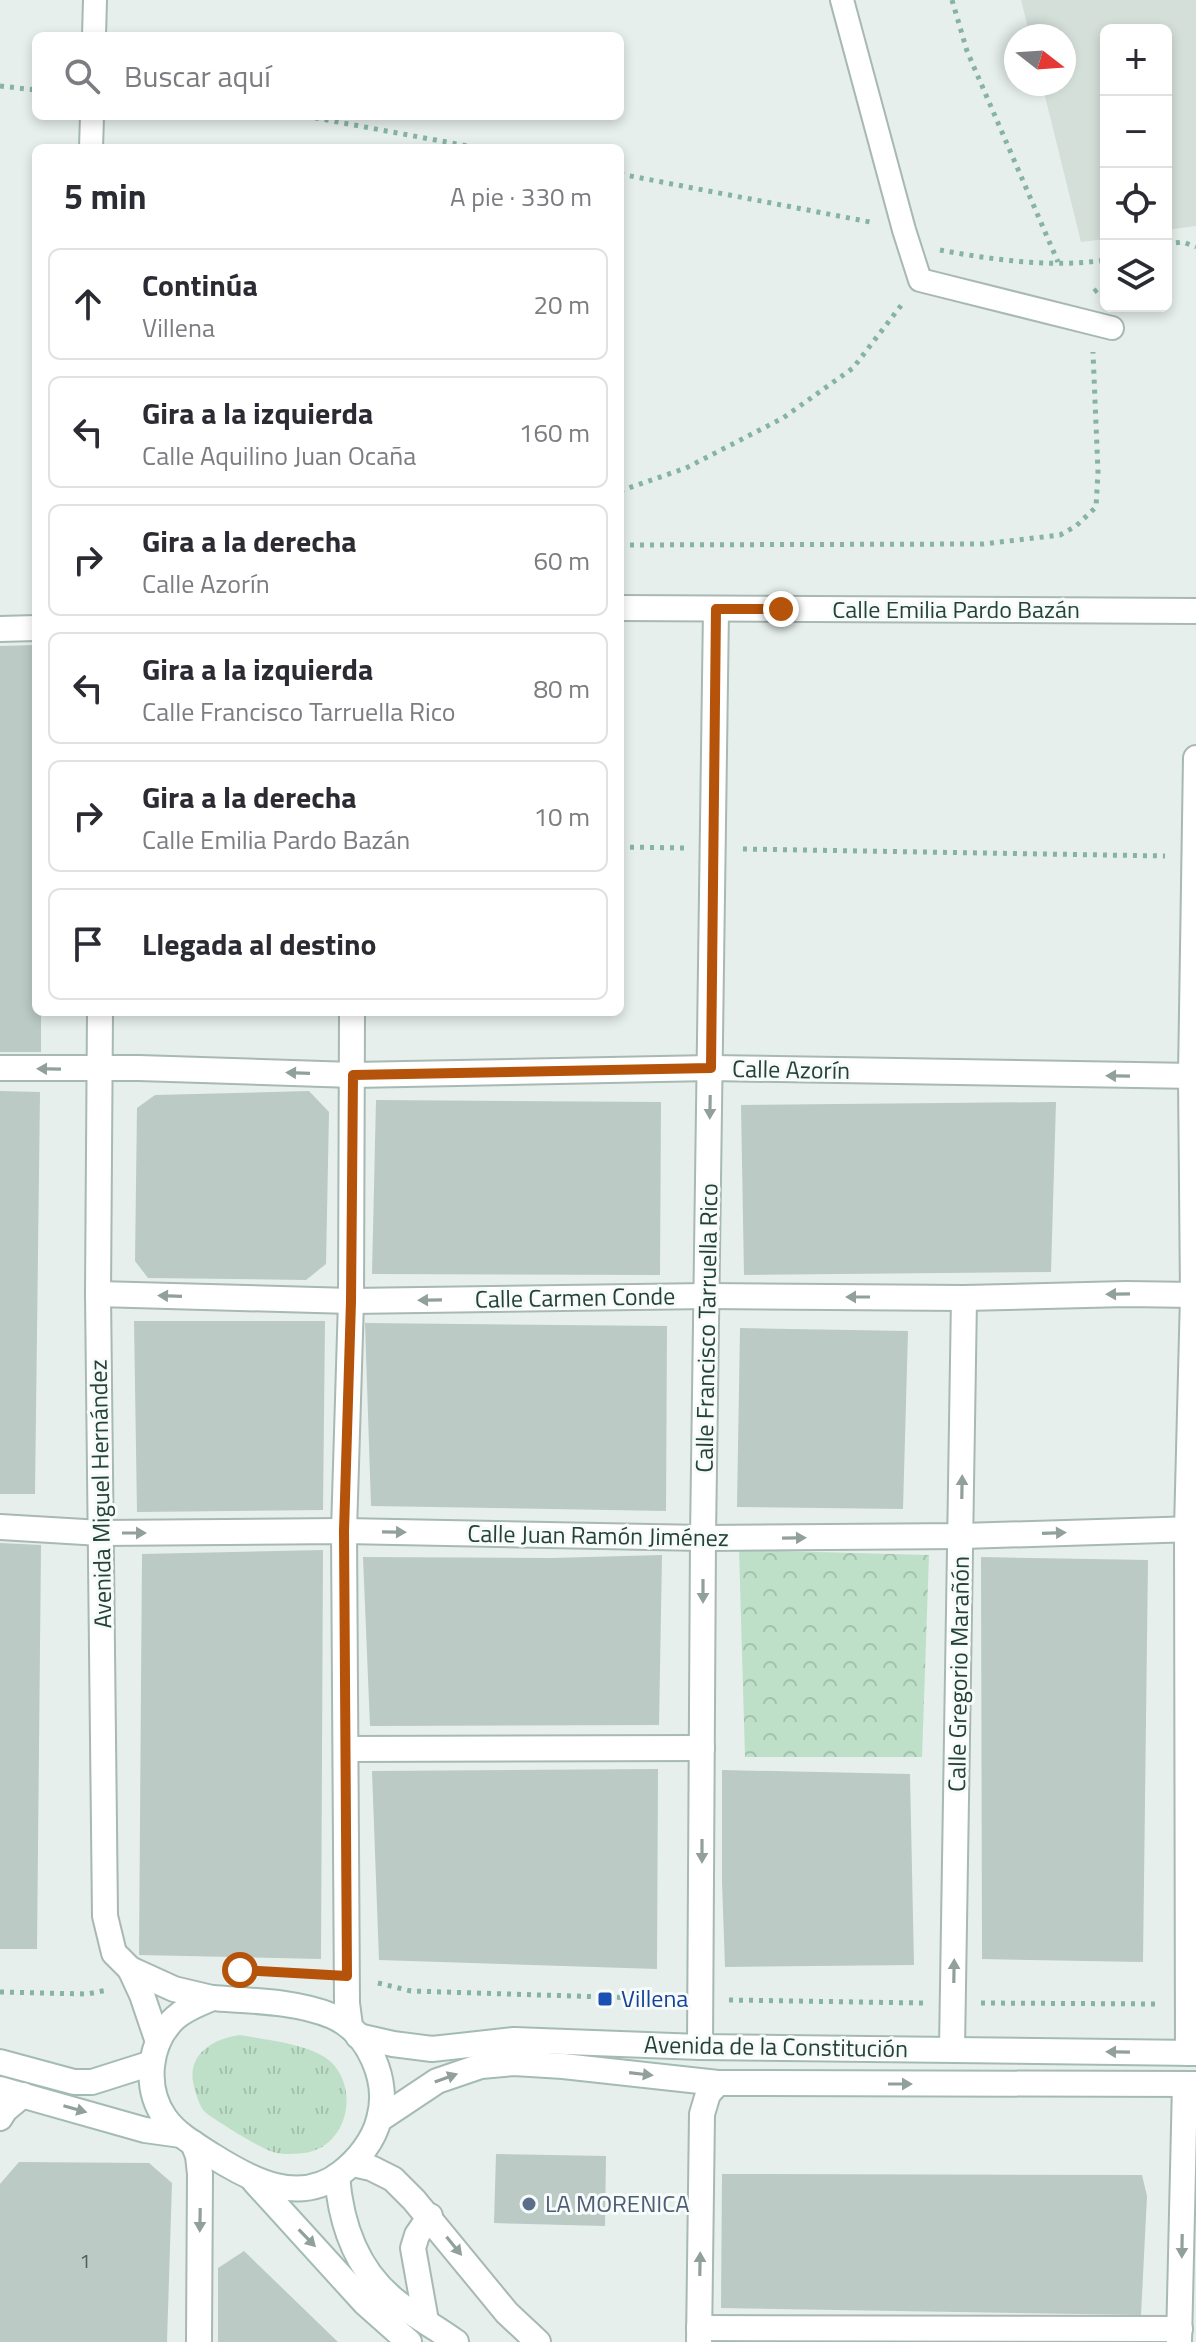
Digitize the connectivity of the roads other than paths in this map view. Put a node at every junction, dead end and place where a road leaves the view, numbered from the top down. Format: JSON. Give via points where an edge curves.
{"nodes":[{"id":1,"x":95,"y":0,"type":"edge"},
{"id":2,"x":842,"y":0,"type":"edge"},
{"id":3,"x":94,"y":32,"type":"edge"},
{"id":4,"x":92,"y":120,"type":"edge"},
{"id":5,"x":91,"y":144,"type":"edge"},
{"id":6,"x":1102,"y":325,"type":"road end"},
{"id":7,"x":624,"y":608,"type":"edge"},
{"id":8,"x":716,"y":609,"type":"junction"},
{"id":9,"x":1196,"y":611,"type":"edge"},
{"id":10,"x":32,"y":628,"type":"edge"},
{"id":11,"x":0,"y":629,"type":"edge"},
{"id":12,"x":1196,"y":758,"type":"edge"},
{"id":13,"x":100,"y":1016,"type":"edge"},
{"id":14,"x":352,"y":1016,"type":"edge"},
{"id":15,"x":0,"y":1068,"type":"edge"},
{"id":16,"x":711,"y":1068,"type":"junction"},
{"id":17,"x":98,"y":1069,"type":"junction"},
{"id":18,"x":353,"y":1075,"type":"junction"},
{"id":19,"x":1194,"y":1076,"type":"edge"},
{"id":20,"x":98,"y":1294,"type":"junction"},
{"id":21,"x":1194,"y":1295,"type":"edge"},
{"id":22,"x":708,"y":1296,"type":"junction"},
{"id":23,"x":964,"y":1298,"type":"junction"},
{"id":24,"x":351,"y":1301,"type":"junction"},
{"id":25,"x":0,"y":1527,"type":"edge"},
{"id":26,"x":1192,"y":1529,"type":"edge"},
{"id":27,"x":344,"y":1531,"type":"junction"},
{"id":28,"x":101,"y":1533,"type":"junction"},
{"id":29,"x":962,"y":1536,"type":"junction"},
{"id":30,"x":703,"y":1538,"type":"junction"},
{"id":31,"x":702,"y":1748,"type":"junction"},
{"id":32,"x":346,"y":1749,"type":"junction"},
{"id":33,"x":130,"y":1969,"type":"junction"},
{"id":34,"x":212,"y":1998,"type":"junction"},
{"id":35,"x":354,"y":2031,"type":"junction"},
{"id":36,"x":700,"y":2047,"type":"junction"},
{"id":37,"x":952,"y":2049,"type":"junction"},
{"id":38,"x":155,"y":2052,"type":"junction"},
{"id":39,"x":1192,"y":2053,"type":"edge"},
{"id":40,"x":0,"y":2062,"type":"edge"},
{"id":41,"x":718,"y":2083,"type":"junction"},
{"id":42,"x":1191,"y":2084,"type":"edge"},
{"id":43,"x":11,"y":2092,"type":"edge"},
{"id":44,"x":0,"y":2118,"type":"edge"},
{"id":45,"x":380,"y":2119,"type":"junction"},
{"id":46,"x":187,"y":2139,"type":"junction"},
{"id":47,"x":345,"y":2170,"type":"junction"},
{"id":48,"x":254,"y":2181,"type":"junction"},
{"id":49,"x":430,"y":2216,"type":"junction"},
{"id":50,"x":426,"y":2321,"type":"junction"},
{"id":51,"x":699,"y":2335,"type":"edge"},
{"id":52,"x":1179,"y":2336,"type":"edge"},
{"id":53,"x":199,"y":2342,"type":"edge"},
{"id":54,"x":409,"y":2342,"type":"edge"},
{"id":55,"x":456,"y":2342,"type":"edge"},
{"id":56,"x":538,"y":2342,"type":"edge"}],
"edges":[{"from":1,"to":3,"type":"lane"},
{"from":2,"to":6,"type":"lane","via":[[920,280]]},
{"from":4,"to":5,"type":"lane"},
{"from":7,"to":8,"type":"street","name":"Calle Emilia Pardo Bazán"},
{"from":8,"to":9,"type":"street","name":"Calle Emilia Pardo Bazán"},
{"from":8,"to":16,"type":"street","name":"Calle Francisco Tarruella Rico"},
{"from":10,"to":11,"type":"street"},
{"from":12,"to":19,"type":"street"},
{"from":13,"to":17,"type":"street","name":"Avenida Miguel Hernández"},
{"from":14,"to":18,"type":"street"},
{"from":17,"to":15,"type":"street","name":"Calle Azorín","one_way":true},
{"from":16,"to":18,"type":"street","name":"Calle Azorín"},
{"from":19,"to":16,"type":"street","name":"Calle Azorín","one_way":true},
{"from":16,"to":22,"type":"street","name":"Calle Francisco Tarruella Rico","one_way":true},
{"from":18,"to":17,"type":"street","name":"Calle Azorín","one_way":true},
{"from":17,"to":20,"type":"street","name":"Avenida Miguel Hernández"},
{"from":18,"to":24,"type":"street"},
{"from":19,"to":21,"type":"street"},
{"from":24,"to":20,"type":"street","name":"Calle Carmen Conde","one_way":true},
{"from":20,"to":28,"type":"street","name":"Avenida Miguel Hernández"},
{"from":21,"to":23,"type":"street","name":"Calle Carmen Conde","one_way":true},
{"from":21,"to":26,"type":"street"},
{"from":23,"to":22,"type":"street","name":"Calle Carmen Conde","one_way":true},
{"from":22,"to":24,"type":"street","name":"Calle Carmen Conde","one_way":true},
{"from":22,"to":30,"type":"street","name":"Calle Francisco Tarruella Rico"},
{"from":29,"to":23,"type":"street","name":"Calle Gregorio Marañón","one_way":true},
{"from":24,"to":27,"type":"street"},
{"from":25,"to":28,"type":"street","name":"Calle Juan Ramón Jiménez"},
{"from":29,"to":26,"type":"street","name":"Calle Juan Ramón Jiménez","one_way":true},
{"from":26,"to":39,"type":"street"},
{"from":28,"to":27,"type":"street","name":"Calle Juan Ramón Jiménez","one_way":true},
{"from":27,"to":30,"type":"street","name":"Calle Juan Ramón Jiménez","one_way":true},
{"from":27,"to":32,"type":"street"},
{"from":28,"to":33,"type":"street","name":"Avenida Miguel Hernández","via":[[105,1916],[114,1953]]},
{"from":30,"to":29,"type":"street","name":"Calle Juan Ramón Jiménez","one_way":true},
{"from":37,"to":29,"type":"street","name":"Calle Gregorio Marañón","one_way":true},
{"from":30,"to":31,"type":"street","name":"Calle Francisco Tarruella Rico","one_way":true},
{"from":31,"to":32,"type":"street"},
{"from":31,"to":36,"type":"street","name":"Calle Francisco Tarruella Rico","one_way":true},
{"from":32,"to":35,"type":"street","via":[[347,1976]]},
{"from":33,"to":34,"type":"street","via":[[174,1989]]},
{"from":33,"to":38,"type":"street","name":"Avenida Miguel Hernández","via":[[151,2014]]},
{"from":34,"to":35,"type":"street","via":[[317,2011]]},
{"from":34,"to":38,"type":"street","via":[[173,2020]]},
{"from":35,"to":36,"type":"street","name":"Avenida de la Constitución","via":[[432,2049],[514,2040]]},
{"from":35,"to":45,"type":"street","via":[[379,2075]]},
{"from":36,"to":37,"type":"street","name":"Avenida de la Constitución"},
{"from":39,"to":37,"type":"street","name":"Avenida de la Constitución","one_way":true},
{"from":38,"to":40,"type":"street","via":[[92,2082]]},
{"from":38,"to":46,"type":"street","via":[[152,2089],[158,2106]]},
{"from":41,"to":42,"type":"street","name":"Avenida de la Constitución","one_way":true},
{"from":45,"to":41,"type":"street","name":"Avenida de la Constitución","one_way":true,"via":[[437,2081],[481,2066],[575,2067]]},
{"from":51,"to":41,"type":"street","one_way":true,"via":[[702,2114]]},
{"from":42,"to":52,"type":"street","one_way":true},
{"from":43,"to":44,"type":"street"},
{"from":43,"to":46,"type":"street","one_way":true},
{"from":45,"to":47,"type":"street","via":[[366,2148]]},
{"from":46,"to":48,"type":"street"},
{"from":46,"to":53,"type":"street","one_way":true,"via":[[200,2174]]},
{"from":47,"to":48,"type":"street","via":[[320,2185],[298,2188]]},
{"from":47,"to":49,"type":"street","via":[[371,2168],[393,2179]]},
{"from":47,"to":50,"type":"street","via":[[339,2200],[351,2243],[368,2275]]},
{"from":48,"to":54,"type":"street","one_way":true,"via":[[365,2303]]},
{"from":49,"to":50,"type":"street","via":[[413,2248]]},
{"from":49,"to":56,"type":"street","one_way":true,"via":[[507,2313]]},
{"from":50,"to":55,"type":"street"},
{"from":51,"to":52,"type":"street"}]}
